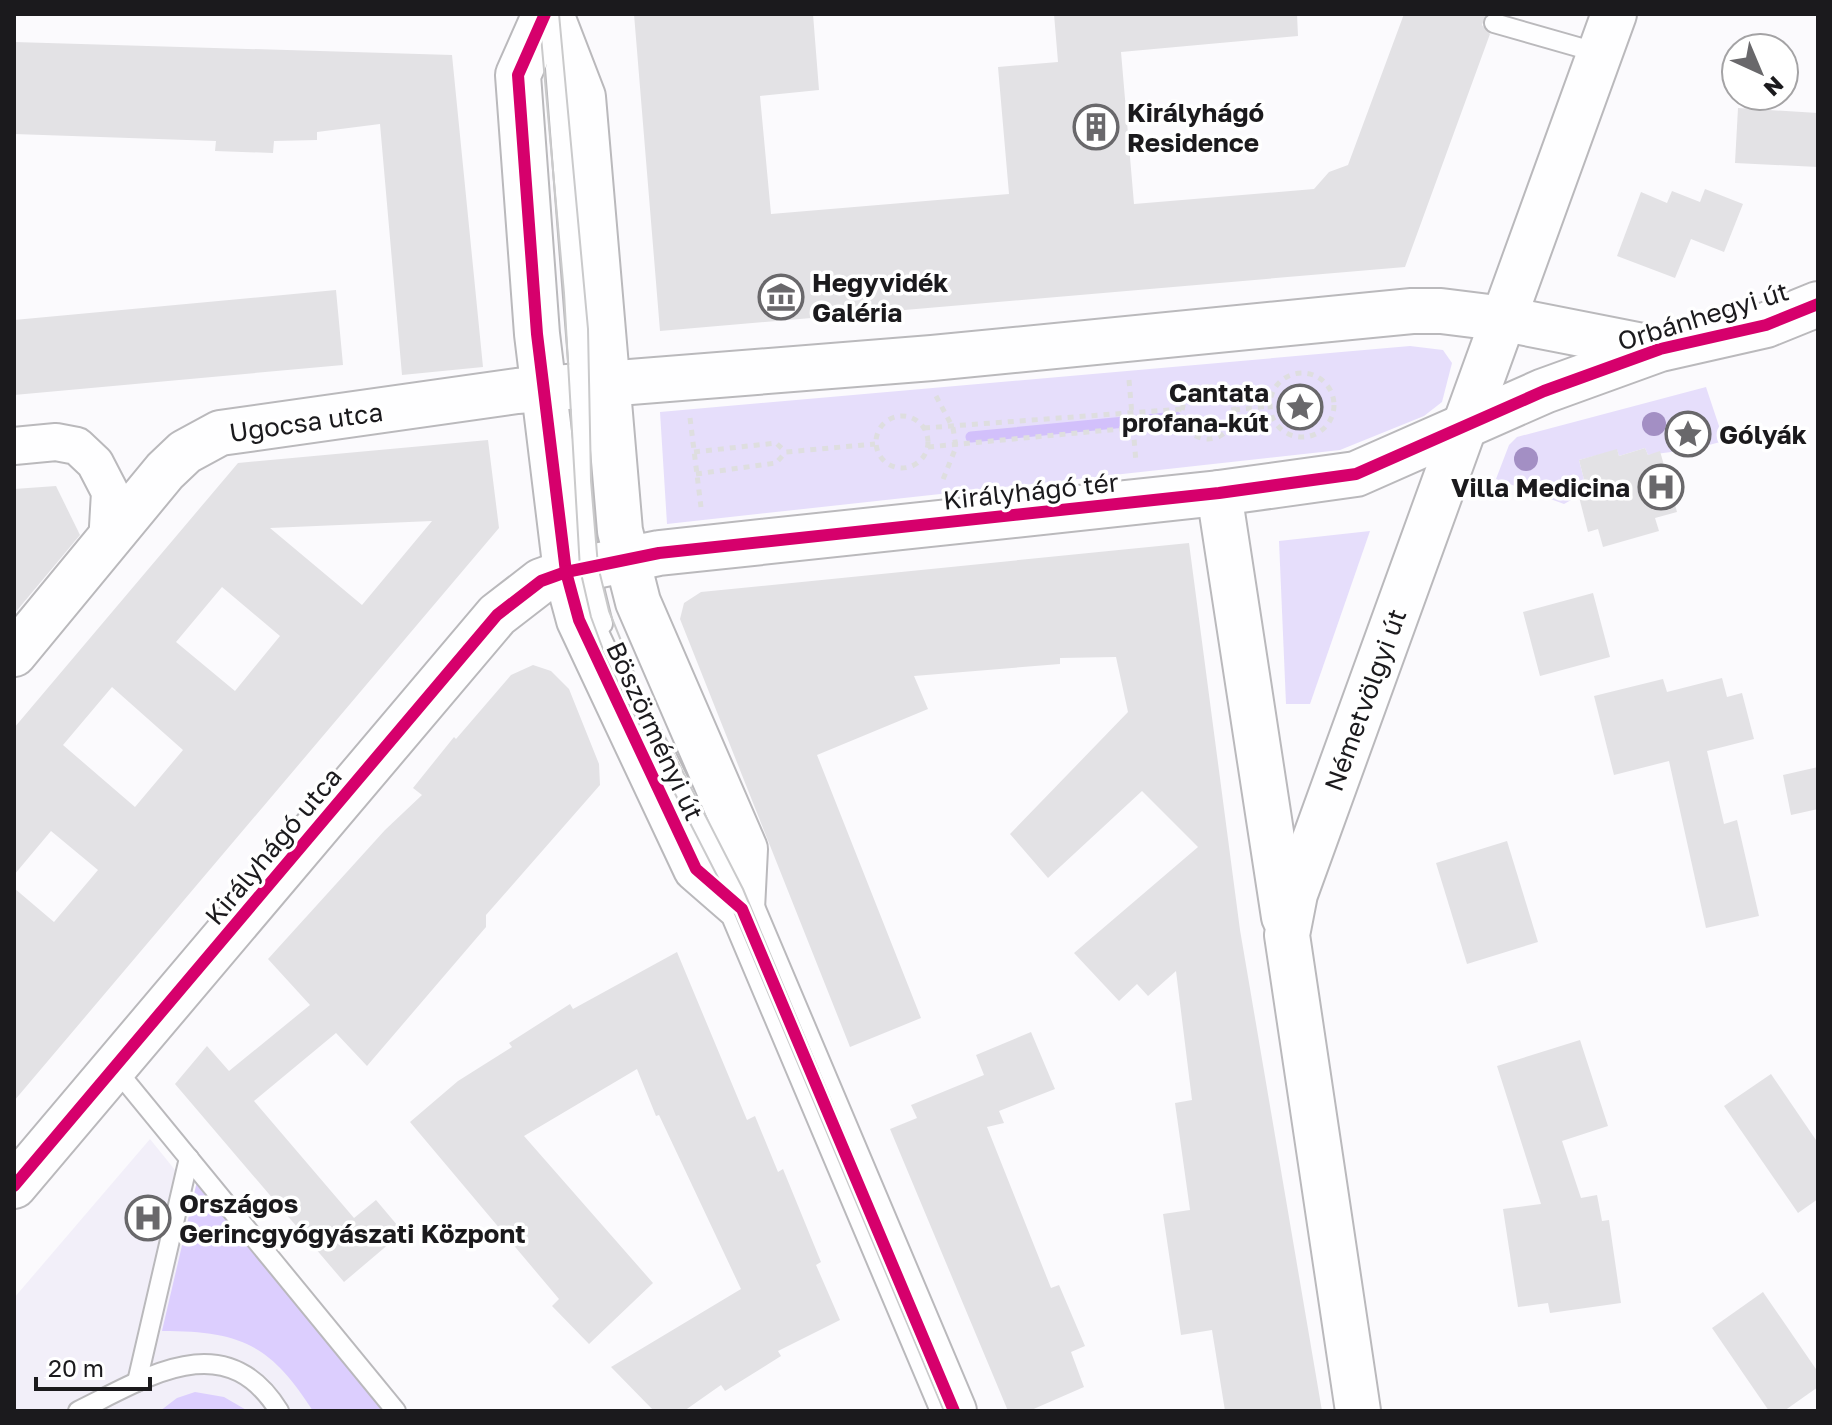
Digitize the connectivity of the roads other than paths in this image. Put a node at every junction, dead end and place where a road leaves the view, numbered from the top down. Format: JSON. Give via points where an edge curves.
{"nodes":[{"id":1,"x":548,"y":14,"type":"edge"},
{"id":2,"x":1494,"y":23,"type":"dead end"},
{"id":3,"x":1607,"y":34,"type":"edge"},
{"id":4,"x":1818,"y":304,"type":"edge"},
{"id":5,"x":1505,"y":319,"type":"junction"},
{"id":6,"x":1660,"y":349,"type":"junction"},
{"id":7,"x":578,"y":387,"type":"junction"},
{"id":8,"x":1467,"y":423,"type":"junction"},
{"id":9,"x":14,"y":446,"type":"edge"},
{"id":10,"x":1219,"y":493,"type":"junction"},
{"id":11,"x":107,"y":544,"type":"junction"},
{"id":12,"x":594,"y":566,"type":"junction"},
{"id":13,"x":14,"y":654,"type":"edge"},
{"id":14,"x":637,"y":699,"type":"dead end"},
{"id":15,"x":658,"y":739,"type":"dead end"},
{"id":16,"x":742,"y":909,"type":"junction"},
{"id":17,"x":1287,"y":935,"type":"junction"},
{"id":18,"x":114,"y":1067,"type":"junction"},
{"id":19,"x":189,"y":1158,"type":"junction"},
{"id":20,"x":14,"y":1186,"type":"edge"},
{"id":21,"x":137,"y":1382,"type":"junction"},
{"id":22,"x":78,"y":1411,"type":"edge"},
{"id":23,"x":279,"y":1411,"type":"edge"},
{"id":24,"x":396,"y":1411,"type":"edge"},
{"id":25,"x":954,"y":1411,"type":"edge"},
{"id":26,"x":1358,"y":1411,"type":"edge"}],
"edges":[{"from":1,"to":7,"type":"street","name":"Böszörményi út","via":[[583,97]]},
{"from":1,"to":7,"type":"street","name":"Böszörményi út","via":[[518,75]]},
{"from":2,"to":3,"type":"lane"},
{"from":3,"to":5,"type":"street","name":"Németvölgyi út"},
{"from":4,"to":6,"type":"street","name":"Orbánhegyi út","via":[[1766,325]]},
{"from":5,"to":6,"type":"street","name":"Orbánhegyi út"},
{"from":5,"to":7,"type":"street","via":[[1412,311]]},
{"from":5,"to":8,"type":"street","name":"Németvölgyi út"},
{"from":6,"to":8,"type":"street","name":"Orbánhegyi út"},
{"from":7,"to":11,"type":"street","name":"Ugocsa utca","via":[[220,433],[185,452],[165,471]]},
{"from":7,"to":12,"type":"street","name":"Böszörményi út"},
{"from":7,"to":12,"type":"street","name":"Böszörményi út","via":[[620,531]]},
{"from":8,"to":10,"type":"street","name":"Királyhágó tér","via":[[1356,474]]},
{"from":8,"to":17,"type":"street","name":"Németvölgyi út","via":[[1295,894]]},
{"from":9,"to":11,"type":"street","via":[[77,446],[95,463],[110,492]]},
{"from":10,"to":12,"type":"street","name":"Királyhágó tér"},
{"from":10,"to":17,"type":"street"},
{"from":11,"to":13,"type":"street","name":"Ugocsa utca"},
{"from":12,"to":14,"type":"lane","via":[[599,613]]},
{"from":12,"to":16,"type":"street","name":"Böszörményi út","via":[[654,643],[745,849]]},
{"from":12,"to":16,"type":"street","name":"Böszörményi út","via":[[584,632],[696,869]]},
{"from":12,"to":18,"type":"street","name":"Királyhágó utca","via":[[541,581],[497,615]]},
{"from":15,"to":16,"type":"lane"},
{"from":16,"to":25,"type":"street","name":"Böszörményi út"},
{"from":17,"to":26,"type":"street","name":"Németvölgyi út"},
{"from":18,"to":19,"type":"lane"},
{"from":18,"to":20,"type":"street","name":"Királyhágó utca"},
{"from":19,"to":21,"type":"lane"},
{"from":19,"to":24,"type":"lane"},
{"from":21,"to":22,"type":"lane"},
{"from":21,"to":23,"type":"lane","via":[[171,1366],[212,1361],[255,1382]]}]}
